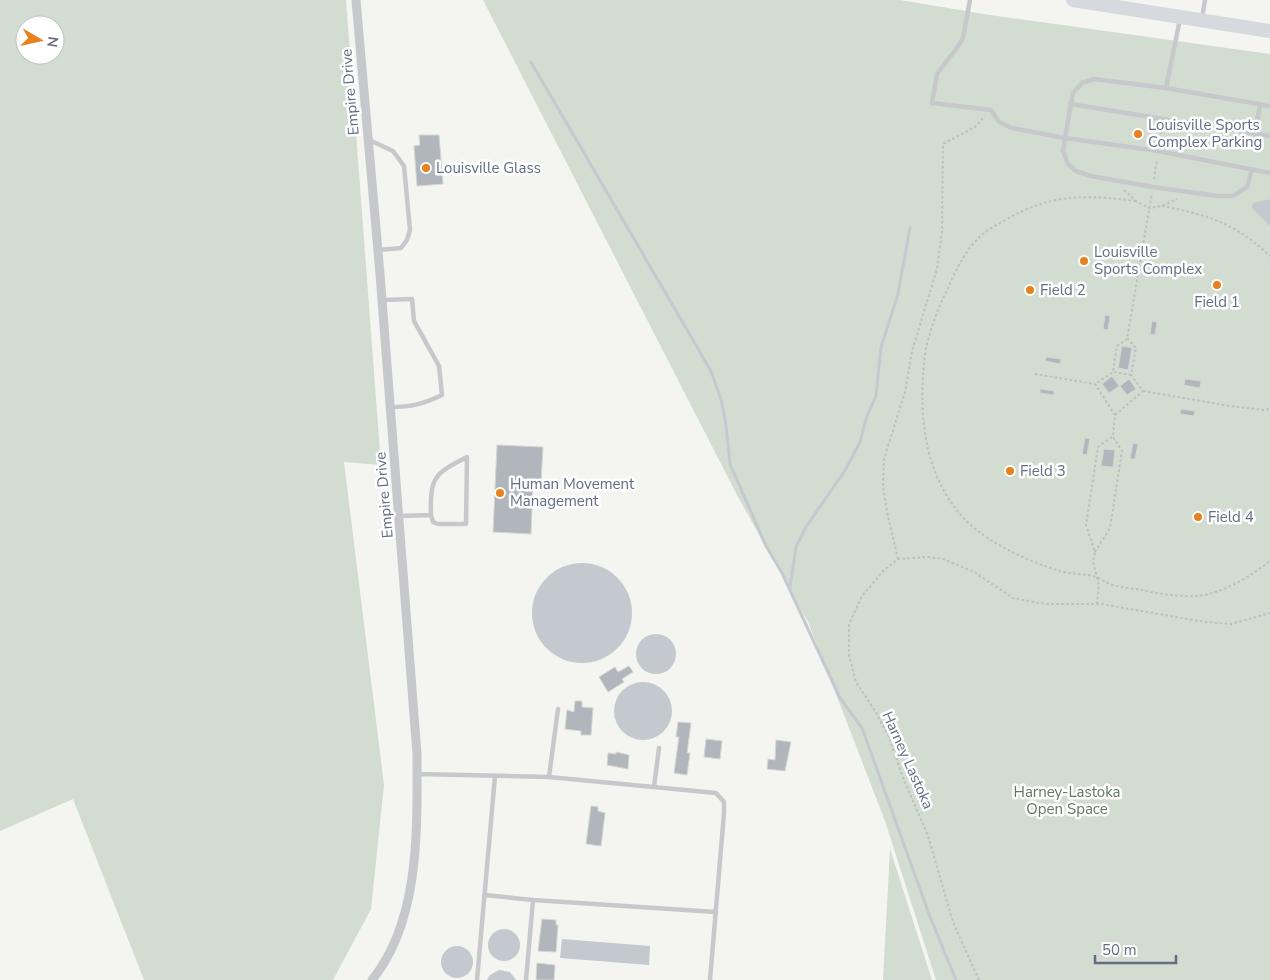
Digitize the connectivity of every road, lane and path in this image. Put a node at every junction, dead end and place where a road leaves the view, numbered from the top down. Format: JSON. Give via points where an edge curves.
{"nodes":[{"id":1,"x":356,"y":0,"type":"edge"},
{"id":2,"x":970,"y":0,"type":"edge"},
{"id":3,"x":1073,"y":0,"type":"edge"},
{"id":4,"x":1205,"y":0,"type":"edge"},
{"id":5,"x":1180,"y":17,"type":"junction"},
{"id":6,"x":1202,"y":20,"type":"junction"},
{"id":7,"x":1270,"y":31,"type":"edge"},
{"id":8,"x":1166,"y":88,"type":"junction"},
{"id":9,"x":1070,"y":104,"type":"junction"},
{"id":10,"x":1260,"y":104,"type":"junction"},
{"id":11,"x":1270,"y":106,"type":"edge"},
{"id":12,"x":991,"y":110,"type":"junction"},
{"id":13,"x":1164,"y":119,"type":"junction"},
{"id":14,"x":1254,"y":134,"type":"junction"},
{"id":15,"x":1270,"y":136,"type":"edge"},
{"id":16,"x":1065,"y":138,"type":"junction"},
{"id":17,"x":368,"y":139,"type":"junction"},
{"id":18,"x":1158,"y":151,"type":"junction"},
{"id":19,"x":1252,"y":169,"type":"junction"},
{"id":20,"x":1270,"y":173,"type":"edge"},
{"id":21,"x":1113,"y":180,"type":"junction"},
{"id":22,"x":1153,"y":187,"type":"junction"},
{"id":23,"x":1187,"y":192,"type":"junction"},
{"id":24,"x":1136,"y":201,"type":"junction"},
{"id":25,"x":1162,"y":206,"type":"junction"},
{"id":26,"x":1149,"y":208,"type":"junction"},
{"id":27,"x":378,"y":250,"type":"junction"},
{"id":28,"x":1270,"y":256,"type":"edge"},
{"id":29,"x":382,"y":300,"type":"junction"},
{"id":30,"x":1127,"y":339,"type":"junction"},
{"id":31,"x":1113,"y":372,"type":"junction"},
{"id":32,"x":1035,"y":374,"type":"dead end"},
{"id":33,"x":1131,"y":374,"type":"junction"},
{"id":34,"x":1095,"y":384,"type":"junction"},
{"id":35,"x":1143,"y":391,"type":"junction"},
{"id":36,"x":390,"y":407,"type":"junction"},
{"id":37,"x":1270,"y":409,"type":"edge"},
{"id":38,"x":1115,"y":415,"type":"junction"},
{"id":39,"x":1113,"y":436,"type":"junction"},
{"id":40,"x":431,"y":515,"type":"junction"},
{"id":41,"x":399,"y":516,"type":"junction"},
{"id":42,"x":1095,"y":552,"type":"junction"},
{"id":43,"x":898,"y":559,"type":"junction"},
{"id":44,"x":1270,"y":561,"type":"edge"},
{"id":45,"x":1097,"y":577,"type":"junction"},
{"id":46,"x":1097,"y":604,"type":"junction"},
{"id":47,"x":1270,"y":613,"type":"edge"},
{"id":48,"x":558,"y":708,"type":"dead end"},
{"id":49,"x":659,"y":748,"type":"dead end"},
{"id":50,"x":417,"y":774,"type":"junction"},
{"id":51,"x":494,"y":776,"type":"junction"},
{"id":52,"x":549,"y":778,"type":"junction"},
{"id":53,"x":654,"y":787,"type":"junction"},
{"id":54,"x":484,"y":896,"type":"junction"},
{"id":55,"x":533,"y":900,"type":"junction"},
{"id":56,"x":716,"y":912,"type":"junction"},
{"id":57,"x":372,"y":980,"type":"edge"},
{"id":58,"x":478,"y":980,"type":"edge"},
{"id":59,"x":526,"y":980,"type":"edge"},
{"id":60,"x":710,"y":980,"type":"edge"},
{"id":61,"x":979,"y":980,"type":"edge"}],
"edges":[{"from":1,"to":17,"type":"street","name":"Empire Drive"},
{"from":2,"to":12,"type":"lane","via":[[963,38],[938,74],[932,104]]},
{"from":3,"to":5,"type":"main road"},
{"from":4,"to":6,"type":"lane"},
{"from":5,"to":6,"type":"main road"},
{"from":5,"to":8,"type":"lane"},
{"from":6,"to":7,"type":"main road"},
{"from":8,"to":9,"type":"lane","via":[[1094,80],[1082,83],[1073,93]]},
{"from":8,"to":10,"type":"lane"},
{"from":9,"to":13,"type":"lane"},
{"from":9,"to":16,"type":"lane"},
{"from":10,"to":11,"type":"lane"},
{"from":10,"to":14,"type":"lane"},
{"from":12,"to":16,"type":"lane","via":[[999,122],[1012,128]]},
{"from":12,"to":43,"type":"path","via":[[975,127],[943,144],[942,231],[937,269],[884,459],[883,486]]},
{"from":13,"to":14,"type":"lane"},
{"from":13,"to":18,"type":"path"},
{"from":14,"to":15,"type":"lane"},
{"from":16,"to":18,"type":"lane"},
{"from":16,"to":21,"type":"lane","via":[[1063,152],[1076,172]]},
{"from":17,"to":27,"type":"street","name":"Empire Drive"},
{"from":17,"to":27,"type":"lane","via":[[393,151],[404,166],[410,230],[401,248]]},
{"from":18,"to":19,"type":"lane"},
{"from":18,"to":22,"type":"path"},
{"from":19,"to":20,"type":"lane"},
{"from":19,"to":23,"type":"lane","via":[[1247,187],[1234,196]]},
{"from":21,"to":22,"type":"lane"},
{"from":21,"to":24,"type":"path"},
{"from":22,"to":23,"type":"lane"},
{"from":22,"to":26,"type":"path"},
{"from":23,"to":25,"type":"path"},
{"from":24,"to":26,"type":"path"},
{"from":24,"to":45,"type":"path","via":[[1082,196],[1046,202],[1024,209],[983,234],[957,268],[947,289],[928,338],[925,359],[922,396],[927,450],[935,473],[960,514],[982,534],[1014,552],[1061,572]]},
{"from":25,"to":26,"type":"path"},
{"from":25,"to":28,"type":"path","via":[[1216,219],[1238,230]]},
{"from":26,"to":30,"type":"path"},
{"from":27,"to":29,"type":"street","name":"Empire Drive"},
{"from":29,"to":36,"type":"street","name":"Empire Drive"},
{"from":29,"to":36,"type":"lane","via":[[412,299],[414,320],[439,366],[442,395],[413,406]]},
{"from":30,"to":31,"type":"path","via":[[1117,346]]},
{"from":30,"to":33,"type":"path","via":[[1136,348]]},
{"from":31,"to":33,"type":"path"},
{"from":31,"to":34,"type":"path"},
{"from":32,"to":34,"type":"path"},
{"from":33,"to":35,"type":"path"},
{"from":34,"to":38,"type":"path"},
{"from":35,"to":37,"type":"path","via":[[1230,406]]},
{"from":35,"to":38,"type":"path"},
{"from":36,"to":41,"type":"street","name":"Empire Drive"},
{"from":38,"to":39,"type":"path"},
{"from":39,"to":42,"type":"path","via":[[1122,451],[1110,528]]},
{"from":39,"to":42,"type":"path","via":[[1098,448],[1086,525]]},
{"from":40,"to":40,"type":"lane","via":[[433,522],[438,524],[466,524],[467,457],[440,471],[433,482]]},
{"from":40,"to":41,"type":"lane"},
{"from":41,"to":50,"type":"street","name":"Empire Drive"},
{"from":42,"to":45,"type":"path"},
{"from":43,"to":46,"type":"path","via":[[943,559],[974,572],[1013,598],[1045,604]]},
{"from":43,"to":61,"type":"path","name":"Harney Lastoka","via":[[862,596],[849,624],[849,655],[856,682],[888,737],[928,836],[953,922]]},
{"from":44,"to":45,"type":"path","via":[[1235,584],[1199,596],[1151,592],[1112,584]]},
{"from":45,"to":46,"type":"path"},
{"from":46,"to":47,"type":"path","via":[[1231,624]]},
{"from":48,"to":52,"type":"lane"},
{"from":49,"to":53,"type":"lane"},
{"from":50,"to":51,"type":"lane"},
{"from":50,"to":57,"type":"street","name":"Empire Drive","via":[[417,834],[412,882],[391,948]]},
{"from":51,"to":52,"type":"lane"},
{"from":51,"to":54,"type":"lane"},
{"from":52,"to":53,"type":"lane"},
{"from":53,"to":56,"type":"lane","via":[[716,793],[724,802]]},
{"from":54,"to":55,"type":"lane"},
{"from":54,"to":58,"type":"lane"},
{"from":55,"to":56,"type":"lane"},
{"from":55,"to":59,"type":"lane"},
{"from":56,"to":60,"type":"lane"}]}
